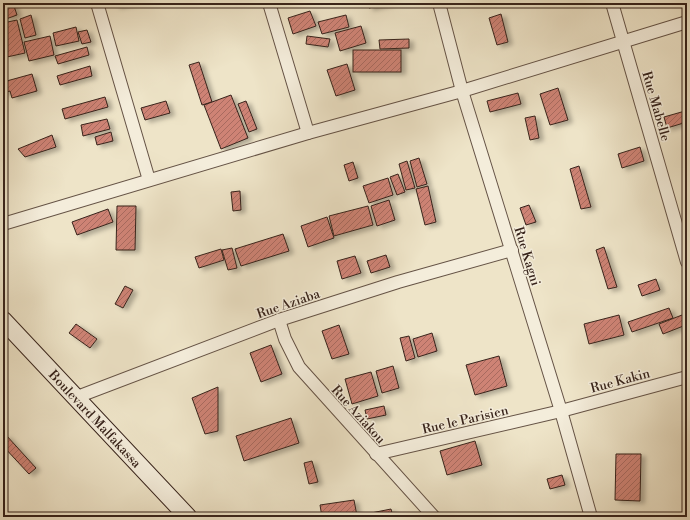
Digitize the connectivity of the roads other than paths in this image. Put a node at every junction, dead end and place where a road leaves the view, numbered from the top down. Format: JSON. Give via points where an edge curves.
{"nodes":[{"id":1,"x":97,"y":3,"type":"edge"},
{"id":2,"x":269,"y":3,"type":"edge"},
{"id":3,"x":439,"y":3,"type":"edge"},
{"id":4,"x":612,"y":3,"type":"edge"},
{"id":5,"x":687,"y":22,"type":"edge"},
{"id":6,"x":624,"y":43,"type":"junction"},
{"id":7,"x":462,"y":91,"type":"junction"},
{"id":8,"x":308,"y":133,"type":"junction"},
{"id":9,"x":149,"y":180,"type":"junction"},
{"id":10,"x":3,"y":224,"type":"edge"},
{"id":11,"x":512,"y":250,"type":"junction"},
{"id":12,"x":687,"y":262,"type":"edge"},
{"id":13,"x":3,"y":320,"type":"edge"},
{"id":14,"x":279,"y":320,"type":"junction"},
{"id":15,"x":687,"y":377,"type":"edge"},
{"id":16,"x":77,"y":397,"type":"junction"},
{"id":17,"x":561,"y":411,"type":"junction"},
{"id":18,"x":376,"y":454,"type":"junction"},
{"id":19,"x":188,"y":517,"type":"edge"},
{"id":20,"x":434,"y":517,"type":"edge"},
{"id":21,"x":591,"y":517,"type":"edge"}],
"edges":[{"from":1,"to":9,"type":"street"},
{"from":2,"to":8,"type":"street"},
{"from":3,"to":7,"type":"street","name":"Rue Kagni"},
{"from":4,"to":6,"type":"street","name":"Rue Mabelle"},
{"from":5,"to":6,"type":"street"},
{"from":6,"to":7,"type":"street"},
{"from":6,"to":12,"type":"street","name":"Rue Mabelle"},
{"from":7,"to":8,"type":"street"},
{"from":7,"to":11,"type":"street","name":"Rue Kagni"},
{"from":8,"to":9,"type":"street"},
{"from":9,"to":10,"type":"street"},
{"from":11,"to":14,"type":"street","name":"Rue Aziaba","via":[[398,282]]},
{"from":11,"to":17,"type":"street","name":"Rue Kagni"},
{"from":13,"to":16,"type":"street","name":"Boulevard Malfakassa"},
{"from":14,"to":16,"type":"street","name":"Rue Aziaba"},
{"from":14,"to":18,"type":"street","name":"Rue Aziakou","via":[[299,367]]},
{"from":15,"to":17,"type":"street","name":"Rue Kakin"},
{"from":16,"to":19,"type":"street","name":"Boulevard Malfakassa"},
{"from":17,"to":18,"type":"street","name":"Rue le Parisien"},
{"from":17,"to":21,"type":"street","name":"Rue Kagni"},
{"from":18,"to":20,"type":"street","name":"Rue Aziakou"}]}
